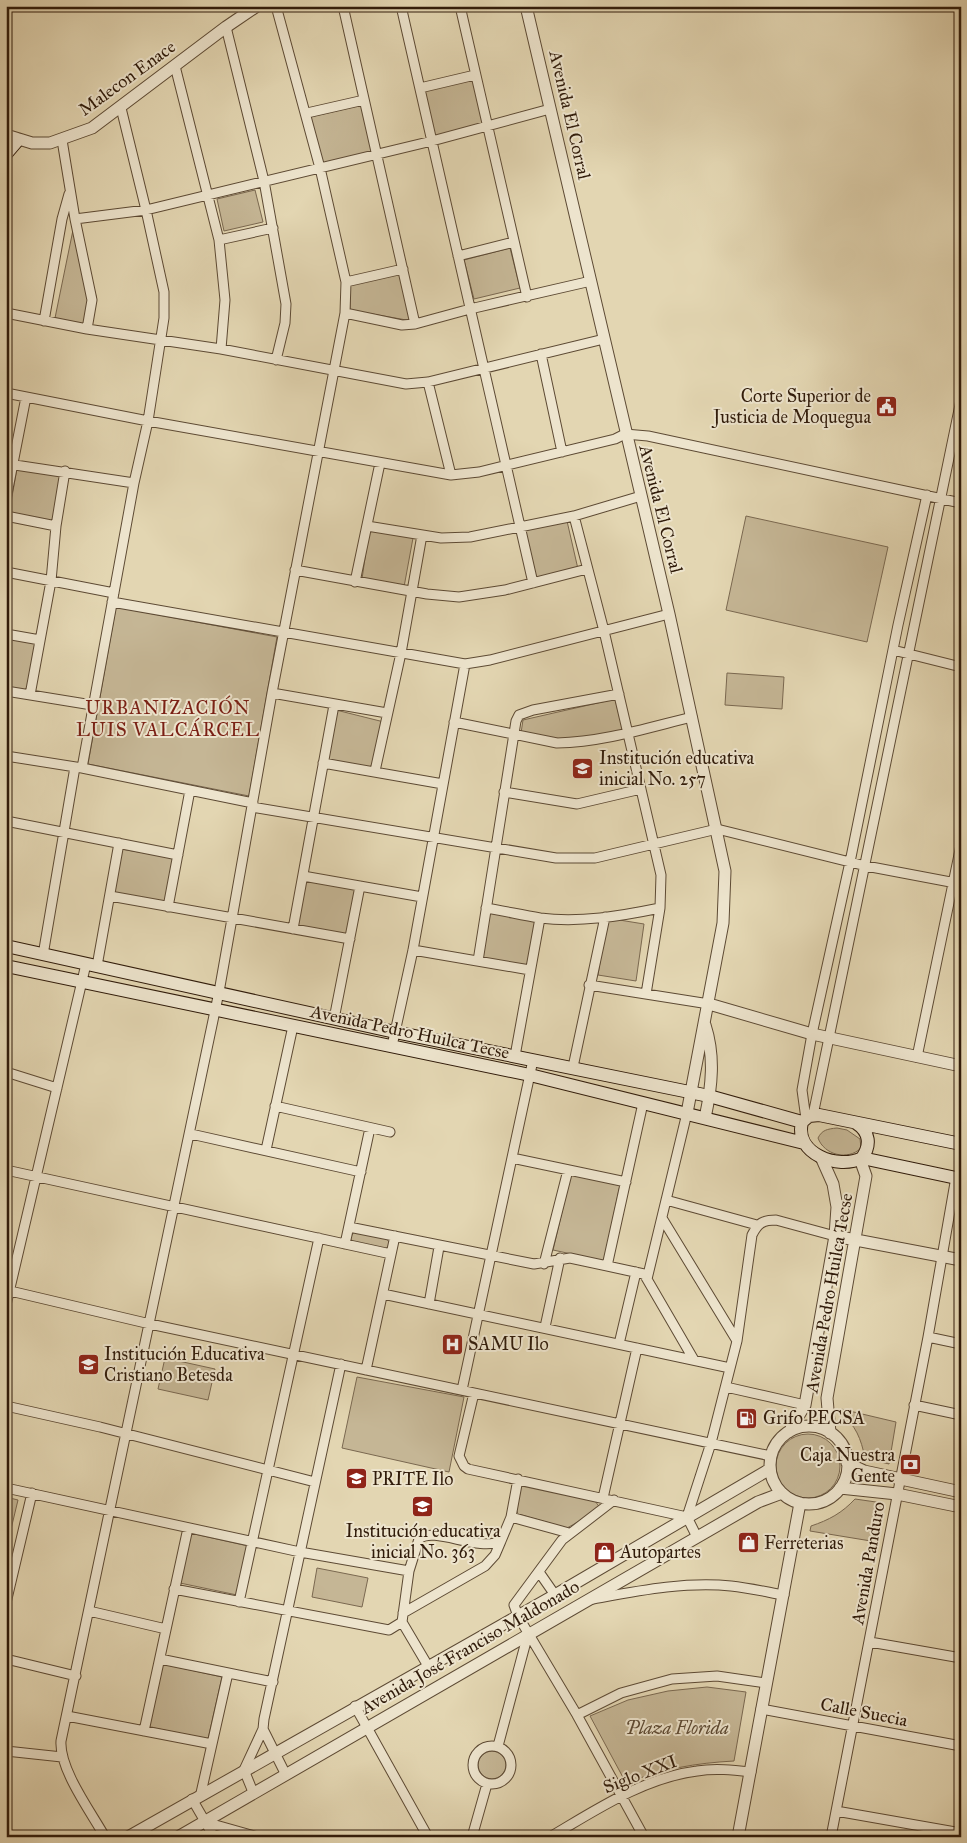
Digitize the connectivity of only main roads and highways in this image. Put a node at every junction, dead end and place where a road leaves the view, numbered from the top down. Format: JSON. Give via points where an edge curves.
{"nodes":[{"id":1,"x":12,"y":138,"type":"edge"},
{"id":2,"x":6,"y":154,"type":"edge"},
{"id":3,"x":6,"y":946,"type":"edge"},
{"id":4,"x":6,"y":966,"type":"edge"},
{"id":5,"x":807,"y":1118,"type":"junction"},
{"id":6,"x":856,"y":1123,"type":"junction"},
{"id":7,"x":804,"y":1143,"type":"junction"},
{"id":8,"x":961,"y":1144,"type":"edge"},
{"id":9,"x":861,"y":1159,"type":"junction"},
{"id":10,"x":958,"y":1178,"type":"edge"}],
"edges":[{"from":1,"to":2,"type":"main road"},
{"from":3,"to":5,"type":"main road","name":"Avenida Pedro Huilca Tecse","via":[[334,1019]]},
{"from":4,"to":7,"type":"main road","name":"Avenida Pedro Huilca Tecse","via":[[530,1074]]},
{"from":5,"to":6,"type":"main road","name":"Avenida Pedro Huilca Tecse"},
{"from":5,"to":7,"type":"main road","via":[[800,1133]]},
{"from":6,"to":8,"type":"main road"},
{"from":6,"to":9,"type":"main road","via":[[867,1134],[869,1142]]},
{"from":7,"to":9,"type":"main road","via":[[821,1157],[842,1163]]},
{"from":9,"to":10,"type":"main road"}]}
